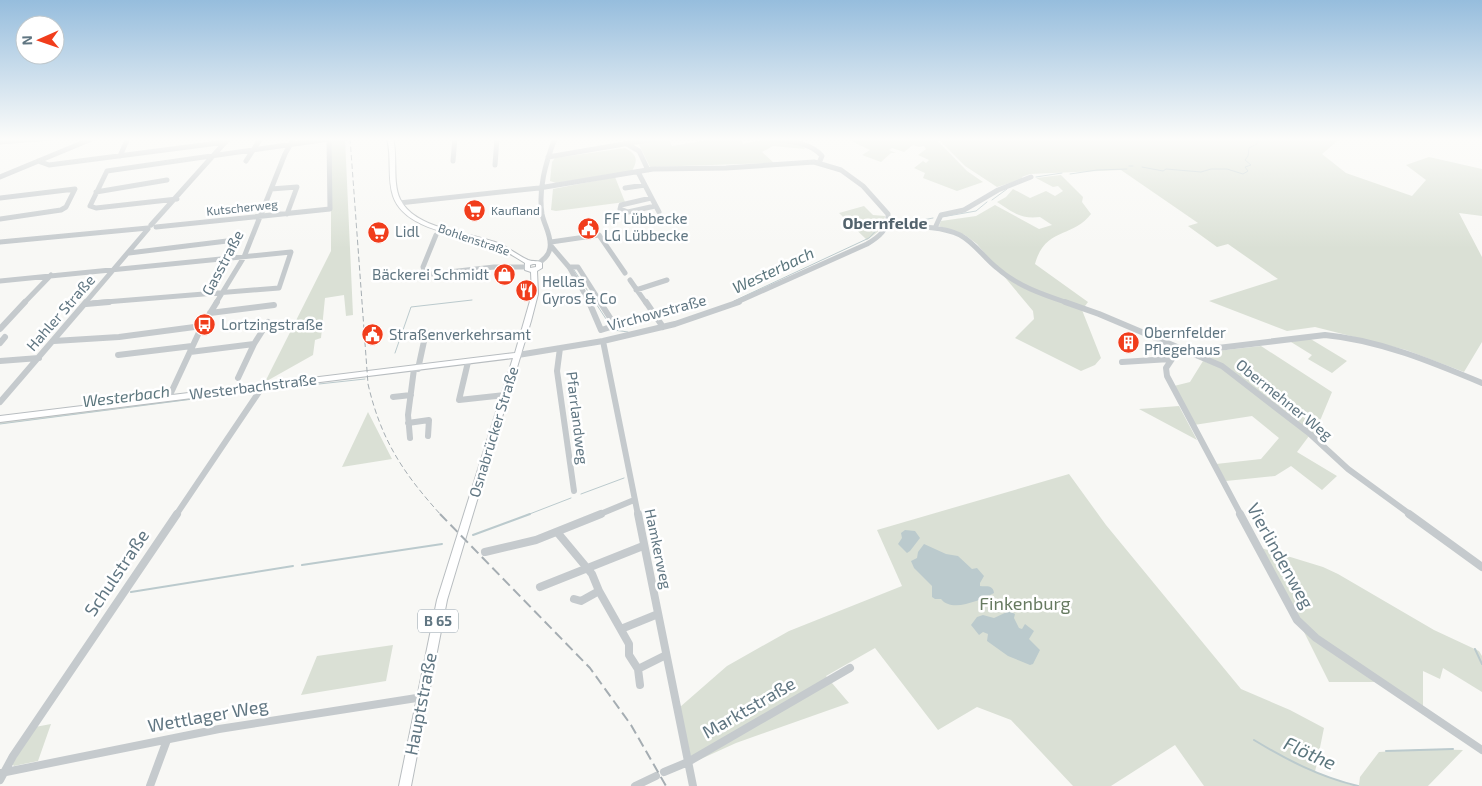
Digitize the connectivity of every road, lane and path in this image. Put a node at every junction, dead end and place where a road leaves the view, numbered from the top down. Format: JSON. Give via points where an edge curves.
{"nodes":[{"id":1,"x":105,"y":175,"type":"edge"},
{"id":2,"x":198,"y":175,"type":"edge"},
{"id":3,"x":277,"y":175,"type":"edge"},
{"id":4,"x":330,"y":175,"type":"edge"},
{"id":5,"x":394,"y":175,"type":"edge"},
{"id":6,"x":545,"y":175,"type":"edge"},
{"id":7,"x":622,"y":175,"type":"edge"},
{"id":8,"x":639,"y":175,"type":"edge"},
{"id":9,"x":848,"y":175,"type":"edge"},
{"id":10,"x":1031,"y":177,"type":"dead end"},
{"id":11,"x":168,"y":180,"type":"dead end"},
{"id":12,"x":645,"y":185,"type":"junction"},
{"id":13,"x":543,"y":188,"type":"junction"},
{"id":14,"x":625,"y":188,"type":"dead end"},
{"id":15,"x":271,"y":189,"type":"junction"},
{"id":16,"x":96,"y":192,"type":"junction"},
{"id":17,"x":0,"y":198,"type":"edge"},
{"id":18,"x":651,"y":198,"type":"junction"},
{"id":19,"x":176,"y":199,"type":"junction"},
{"id":20,"x":399,"y":203,"type":"junction"},
{"id":21,"x":655,"y":206,"type":"junction"},
{"id":22,"x":658,"y":212,"type":"dead end"},
{"id":23,"x":287,"y":214,"type":"junction"},
{"id":24,"x":260,"y":216,"type":"junction"},
{"id":25,"x":0,"y":220,"type":"edge"},
{"id":26,"x":888,"y":226,"type":"junction"},
{"id":27,"x":152,"y":227,"type":"junction"},
{"id":28,"x":936,"y":228,"type":"junction"},
{"id":29,"x":436,"y":235,"type":"dead end"},
{"id":30,"x":227,"y":241,"type":"dead end"},
{"id":31,"x":0,"y":242,"type":"edge"},
{"id":32,"x":551,"y":244,"type":"junction"},
{"id":33,"x":129,"y":253,"type":"junction"},
{"id":34,"x":244,"y":257,"type":"junction"},
{"id":35,"x":539,"y":263,"type":"junction"},
{"id":36,"x":527,"y":265,"type":"junction"},
{"id":37,"x":568,"y":267,"type":"junction"},
{"id":38,"x":115,"y":269,"type":"junction"},
{"id":39,"x":534,"y":270,"type":"junction"},
{"id":40,"x":625,"y":273,"type":"dead end"},
{"id":41,"x":51,"y":275,"type":"junction"},
{"id":42,"x":630,"y":280,"type":"dead end"},
{"id":43,"x":667,"y":280,"type":"dead end"},
{"id":44,"x":0,"y":281,"type":"edge"},
{"id":45,"x":636,"y":290,"type":"junction"},
{"id":46,"x":223,"y":293,"type":"junction"},
{"id":47,"x":86,"y":304,"type":"junction"},
{"id":48,"x":274,"y":305,"type":"dead end"},
{"id":49,"x":210,"y":313,"type":"junction"},
{"id":50,"x":268,"y":322,"type":"dead end"},
{"id":51,"x":202,"y":326,"type":"junction"},
{"id":52,"x":664,"y":327,"type":"junction"},
{"id":53,"x":0,"y":328,"type":"edge"},
{"id":54,"x":426,"y":332,"type":"dead end"},
{"id":55,"x":5,"y":337,"type":"dead end"},
{"id":56,"x":54,"y":341,"type":"junction"},
{"id":57,"x":603,"y":341,"type":"junction"},
{"id":58,"x":0,"y":344,"type":"edge"},
{"id":59,"x":254,"y":344,"type":"junction"},
{"id":60,"x":560,"y":348,"type":"junction"},
{"id":61,"x":191,"y":349,"type":"junction"},
{"id":62,"x":1185,"y":351,"type":"junction"},
{"id":63,"x":118,"y":355,"type":"dead end"},
{"id":64,"x":518,"y":355,"type":"junction"},
{"id":65,"x":39,"y":358,"type":"junction"},
{"id":66,"x":1170,"y":359,"type":"junction"},
{"id":67,"x":0,"y":361,"type":"edge"},
{"id":68,"x":468,"y":362,"type":"junction"},
{"id":69,"x":1122,"y":362,"type":"dead end"},
{"id":70,"x":416,"y":369,"type":"junction"},
{"id":71,"x":238,"y":378,"type":"dead end"},
{"id":72,"x":1482,"y":383,"type":"edge"},
{"id":73,"x":263,"y":386,"type":"junction"},
{"id":74,"x":411,"y":395,"type":"junction"},
{"id":75,"x":505,"y":395,"type":"junction"},
{"id":76,"x":169,"y":397,"type":"junction"},
{"id":77,"x":393,"y":398,"type":"dead end"},
{"id":78,"x":0,"y":402,"type":"edge"},
{"id":79,"x":0,"y":419,"type":"edge"},
{"id":80,"x":408,"y":423,"type":"junction"},
{"id":81,"x":428,"y":436,"type":"dead end"},
{"id":82,"x":410,"y":438,"type":"dead end"},
{"id":83,"x":574,"y":491,"type":"dead end"},
{"id":84,"x":634,"y":500,"type":"junction"},
{"id":85,"x":557,"y":532,"type":"junction"},
{"id":86,"x":462,"y":535,"type":"joint"},
{"id":87,"x":643,"y":546,"type":"junction"},
{"id":88,"x":485,"y":552,"type":"dead end"},
{"id":89,"x":1482,"y":568,"type":"edge"},
{"id":90,"x":588,"y":569,"type":"junction"},
{"id":91,"x":540,"y":587,"type":"dead end"},
{"id":92,"x":599,"y":591,"type":"junction"},
{"id":93,"x":574,"y":599,"type":"dead end"},
{"id":94,"x":658,"y":614,"type":"junction"},
{"id":95,"x":621,"y":630,"type":"junction"},
{"id":96,"x":666,"y":655,"type":"junction"},
{"id":97,"x":850,"y":668,"type":"dead end"},
{"id":98,"x":638,"y":669,"type":"junction"},
{"id":99,"x":640,"y":685,"type":"dead end"},
{"id":100,"x":423,"y":696,"type":"junction"},
{"id":101,"x":167,"y":740,"type":"junction"},
{"id":102,"x":1482,"y":750,"type":"edge"},
{"id":103,"x":688,"y":762,"type":"junction"},
{"id":104,"x":1,"y":776,"type":"edge"},
{"id":105,"x":150,"y":786,"type":"edge"},
{"id":106,"x":405,"y":786,"type":"edge"},
{"id":107,"x":635,"y":786,"type":"edge"},
{"id":108,"x":693,"y":786,"type":"edge"}],
"edges":[{"from":1,"to":16,"type":"street"},
{"from":2,"to":19,"type":"street","name":"Hahler Straße"},
{"from":3,"to":15,"type":"street","name":"Gasstraße"},
{"from":4,"to":23,"type":"street","name":"Kutscherweg","via":[[330,209]]},
{"from":5,"to":20,"type":"main road"},
{"from":6,"to":13,"type":"street"},
{"from":7,"to":13,"type":"street"},
{"from":8,"to":12,"type":"street"},
{"from":9,"to":26,"type":"street","via":[[886,212]]},
{"from":10,"to":28,"type":"street","via":[[998,190],[964,210],[941,215]]},
{"from":11,"to":16,"type":"street"},
{"from":12,"to":14,"type":"street"},
{"from":12,"to":18,"type":"street"},
{"from":13,"to":20,"type":"street"},
{"from":13,"to":32,"type":"street","via":[[542,215]]},
{"from":15,"to":23,"type":"street","via":[[297,187]]},
{"from":15,"to":24,"type":"street","name":"Gasstraße"},
{"from":16,"to":19,"type":"street","via":[[90,205],[94,208]]},
{"from":17,"to":25,"type":"street","via":[[75,189],[66,208]]},
{"from":18,"to":21,"type":"street"},
{"from":18,"to":21,"type":"street","via":[[627,202],[620,209],[628,212]]},
{"from":19,"to":27,"type":"street","name":"Hahler Straße"},
{"from":20,"to":36,"type":"main road","name":"Bohlenstraße","via":[[422,221],[500,247]]},
{"from":21,"to":22,"type":"street"},
{"from":23,"to":24,"type":"street","name":"Kutscherweg"},
{"from":24,"to":27,"type":"street","name":"Kutscherweg"},
{"from":24,"to":34,"type":"street","name":"Gasstraße"},
{"from":26,"to":28,"type":"street","name":"Obermehner Weg"},
{"from":26,"to":52,"type":"street","name":"Virchowstraße","via":[[880,237],[867,244],[748,299]]},
{"from":27,"to":31,"type":"street","name":"Kutscherweg"},
{"from":27,"to":33,"type":"street","name":"Hahler Straße"},
{"from":28,"to":62,"type":"street","name":"Obermehner Weg","via":[[972,243],[1013,281]]},
{"from":29,"to":36,"type":"street","via":[[432,238],[423,268],[431,274]]},
{"from":30,"to":33,"type":"street"},
{"from":32,"to":35,"type":"street","via":[[548,255]]},
{"from":32,"to":37,"type":"street"},
{"from":32,"to":40,"type":"street","via":[[599,235]]},
{"from":33,"to":38,"type":"street","name":"Hahler Straße"},
{"from":34,"to":38,"type":"street"},
{"from":34,"to":46,"type":"street","name":"Gasstraße"},
{"from":34,"to":46,"type":"street","via":[[291,252],[279,288]]},
{"from":35,"to":36,"type":"main road"},
{"from":35,"to":39,"type":"main road","via":[[540,266]]},
{"from":36,"to":39,"type":"main road","name":"Bohlenstraße","via":[[528,270]]},
{"from":37,"to":37,"type":"street","via":[[578,267],[614,326],[601,330],[596,313]]},
{"from":38,"to":41,"type":"street"},
{"from":38,"to":47,"type":"street","name":"Hahler Straße"},
{"from":39,"to":64,"type":"main road","name":"Osnabrücker Straße","number":"B 65","via":[[535,294]]},
{"from":41,"to":44,"type":"street"},
{"from":41,"to":53,"type":"street"},
{"from":42,"to":45,"type":"street"},
{"from":43,"to":45,"type":"street"},
{"from":45,"to":52,"type":"street"},
{"from":46,"to":47,"type":"street"},
{"from":46,"to":49,"type":"street","name":"Gasstraße"},
{"from":47,"to":56,"type":"street","name":"Hahler Straße"},
{"from":48,"to":49,"type":"street"},
{"from":49,"to":51,"type":"street","name":"Gasstraße"},
{"from":50,"to":59,"type":"street"},
{"from":51,"to":56,"type":"street","via":[[119,337]]},
{"from":51,"to":61,"type":"street","name":"Gasstraße"},
{"from":52,"to":57,"type":"street","name":"Virchowstraße"},
{"from":54,"to":70,"type":"street"},
{"from":55,"to":58,"type":"street"},
{"from":56,"to":65,"type":"street","name":"Hahler Straße"},
{"from":57,"to":60,"type":"street","name":"Virchowstraße"},
{"from":57,"to":84,"type":"street","name":"Hamkerweg"},
{"from":59,"to":61,"type":"street"},
{"from":59,"to":71,"type":"street"},
{"from":60,"to":64,"type":"street","name":"Virchowstraße"},
{"from":60,"to":83,"type":"street","name":"Pfarrlandweg","via":[[557,371]]},
{"from":61,"to":63,"type":"street"},
{"from":61,"to":76,"type":"street","name":"Gasstraße"},
{"from":62,"to":66,"type":"street"},
{"from":62,"to":72,"type":"street","via":[[1325,335],[1349,336],[1434,362]]},
{"from":62,"to":89,"type":"street","name":"Obermehner Weg","via":[[1222,366],[1310,434],[1348,469]]},
{"from":64,"to":68,"type":"main road","name":"Westerbachstraße"},
{"from":64,"to":75,"type":"main road","name":"Osnabrücker Straße","number":"B 65"},
{"from":65,"to":67,"type":"street"},
{"from":65,"to":78,"type":"street","name":"Hahler Straße"},
{"from":66,"to":69,"type":"street"},
{"from":66,"to":102,"type":"street","name":"Vierlindenweg","via":[[1167,376],[1297,620],[1316,638]]},
{"from":68,"to":70,"type":"main road","name":"Westerbachstraße"},
{"from":68,"to":75,"type":"street","via":[[458,403]]},
{"from":70,"to":73,"type":"main road","name":"Westerbachstraße"},
{"from":70,"to":74,"type":"street"},
{"from":73,"to":76,"type":"main road","name":"Westerbachstraße"},
{"from":73,"to":104,"type":"street","name":"Schulstraße"},
{"from":74,"to":77,"type":"street"},
{"from":74,"to":80,"type":"street"},
{"from":75,"to":86,"type":"main road","name":"Osnabrücker Straße","number":"B 65"},
{"from":76,"to":79,"type":"main road","name":"Westerbachstraße"},
{"from":80,"to":81,"type":"street","via":[[429,420]]},
{"from":80,"to":82,"type":"street"},
{"from":84,"to":85,"type":"street"},
{"from":84,"to":87,"type":"street","name":"Hamkerweg"},
{"from":85,"to":88,"type":"street"},
{"from":85,"to":90,"type":"street"},
{"from":86,"to":100,"type":"main road","name":"Hauptstraße","number":"B 65","via":[[442,600]]},
{"from":87,"to":90,"type":"street"},
{"from":87,"to":94,"type":"street","name":"Hamkerweg"},
{"from":90,"to":91,"type":"street"},
{"from":90,"to":92,"type":"street"},
{"from":92,"to":93,"type":"street","via":[[581,601]]},
{"from":92,"to":95,"type":"street"},
{"from":94,"to":95,"type":"street"},
{"from":94,"to":96,"type":"street","name":"Hamkerweg"},
{"from":95,"to":98,"type":"street","via":[[629,644],[629,655]]},
{"from":96,"to":98,"type":"street"},
{"from":96,"to":103,"type":"street","name":"Hamkerweg"},
{"from":97,"to":103,"type":"street","name":"Marktstraße"},
{"from":98,"to":99,"type":"street"},
{"from":100,"to":101,"type":"street","name":"Wettlager Weg"},
{"from":100,"to":106,"type":"main road","name":"Hauptstraße","number":"B 65"},
{"from":101,"to":104,"type":"street","name":"Wettlager Weg"},
{"from":101,"to":105,"type":"street"},
{"from":103,"to":107,"type":"street","name":"Marktstraße"},
{"from":103,"to":108,"type":"street","name":"Hamkerweg"}]}
